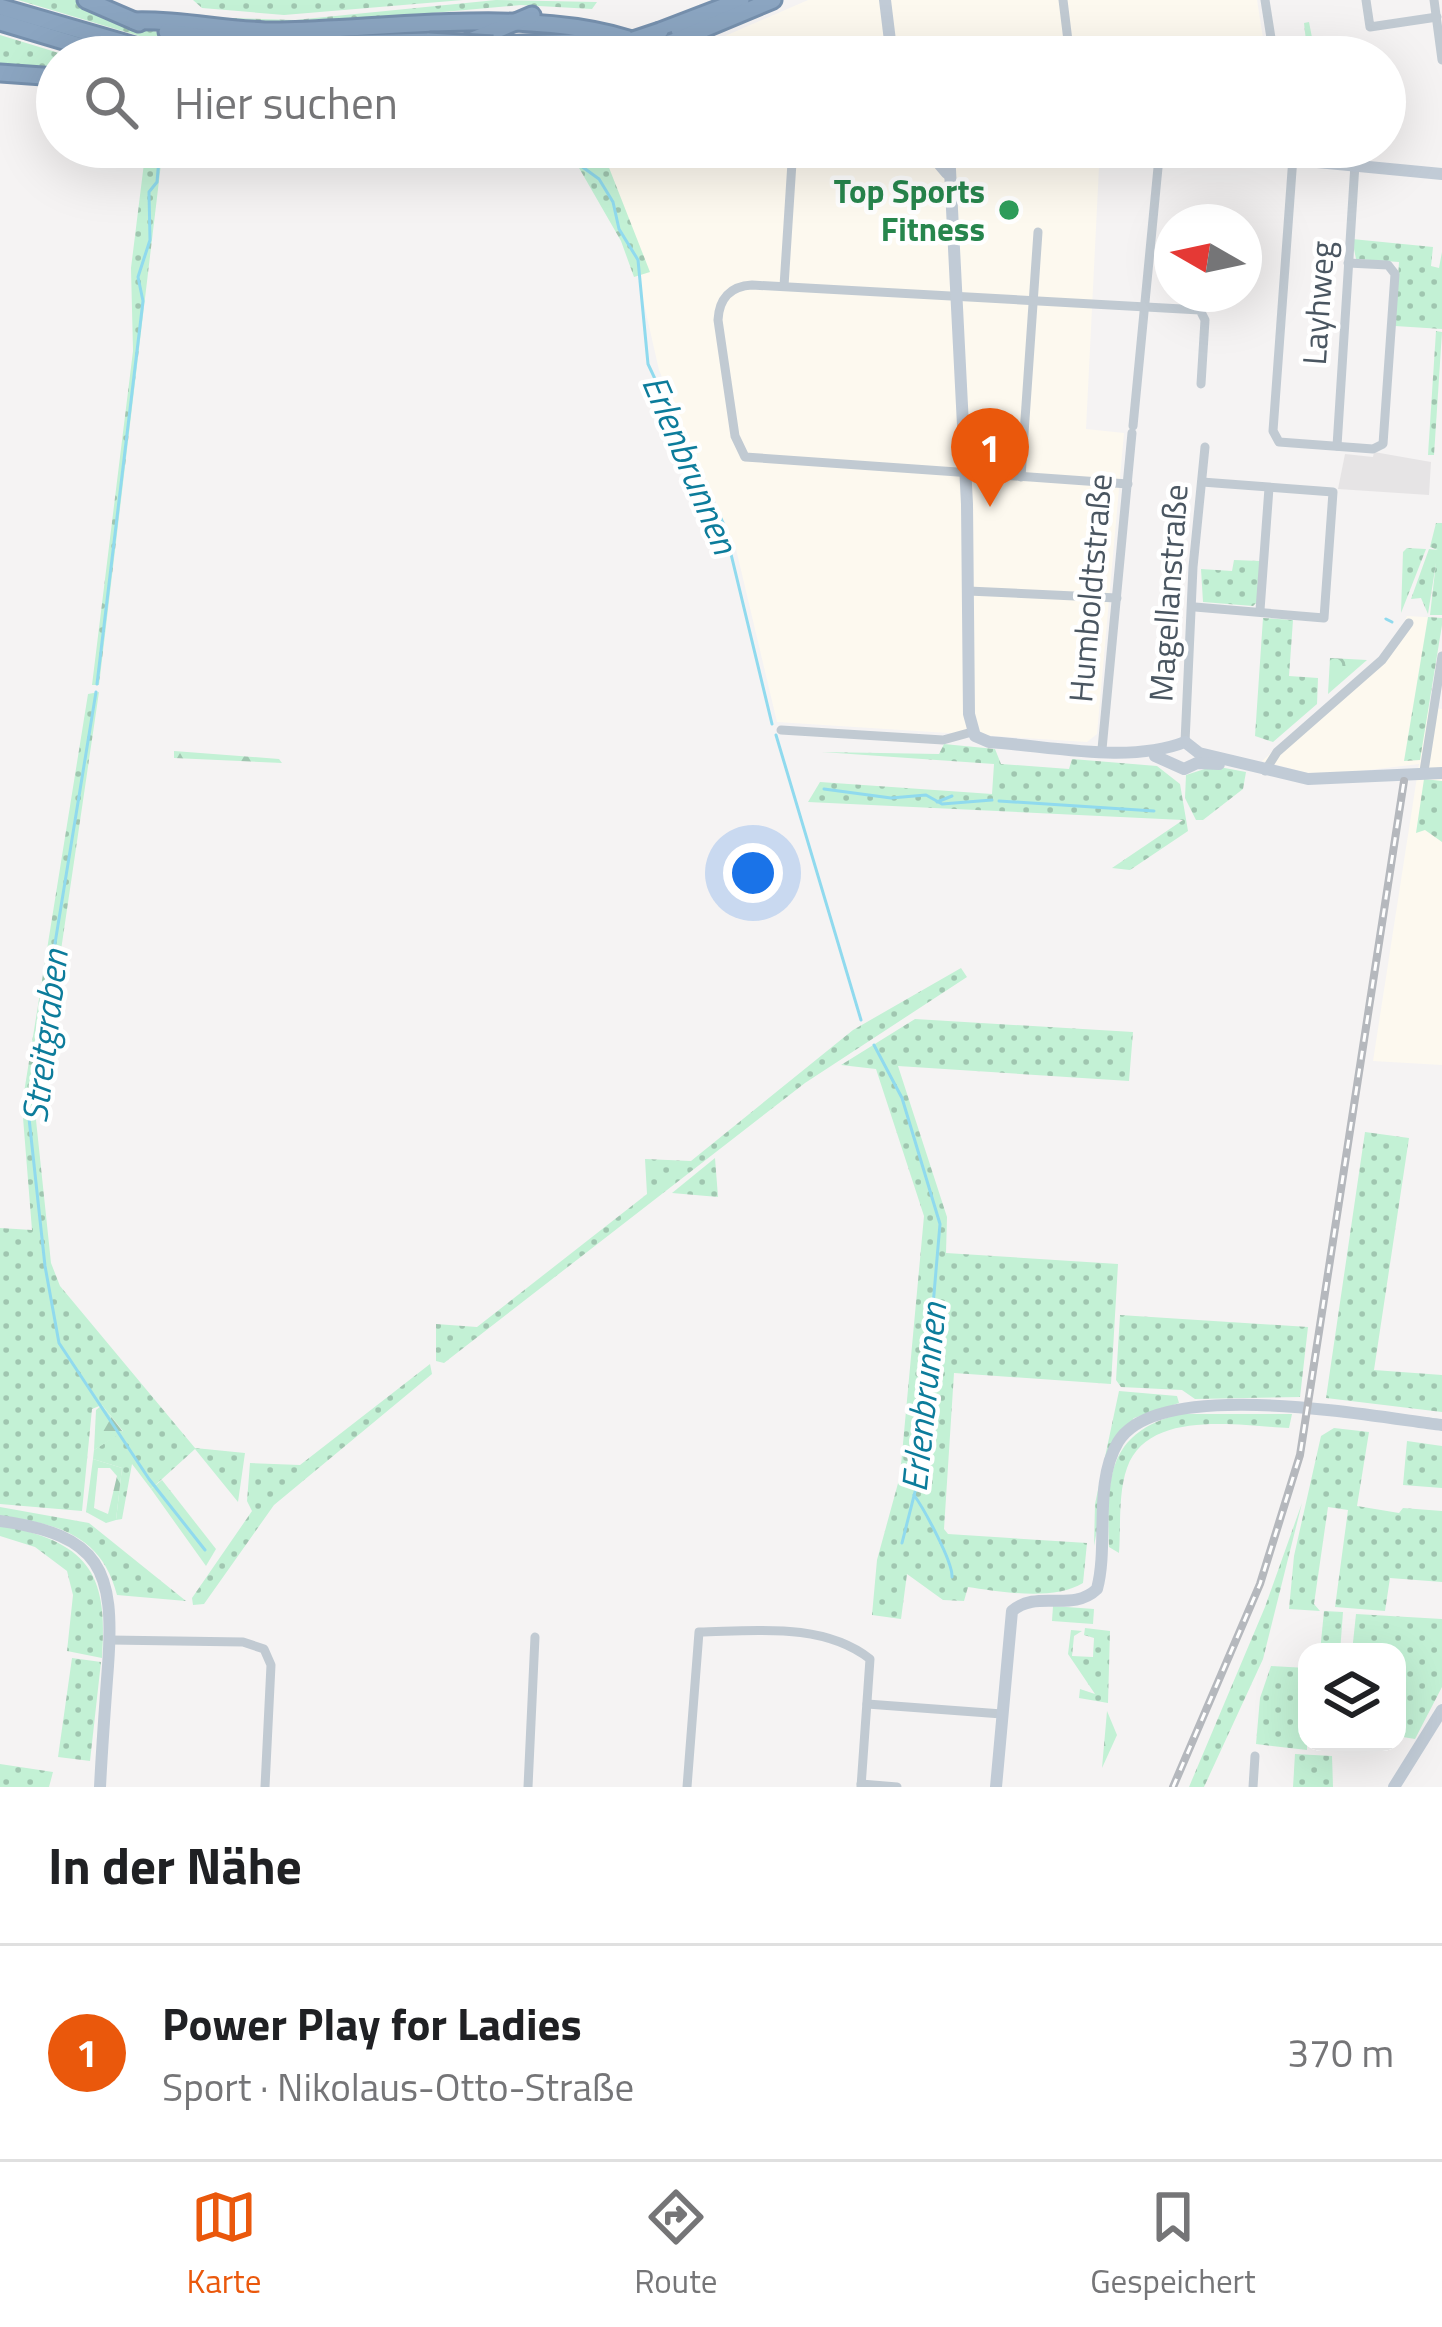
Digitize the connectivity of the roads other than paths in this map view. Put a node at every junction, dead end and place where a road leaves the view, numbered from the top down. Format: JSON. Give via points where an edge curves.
{"nodes":[{"id":1,"x":86,"y":0,"type":"edge"},
{"id":2,"x":741,"y":0,"type":"edge"},
{"id":3,"x":773,"y":0,"type":"edge"},
{"id":4,"x":885,"y":0,"type":"edge"},
{"id":5,"x":1063,"y":0,"type":"edge"},
{"id":6,"x":1265,"y":0,"type":"edge"},
{"id":7,"x":1366,"y":0,"type":"edge"},
{"id":8,"x":1434,"y":0,"type":"edge"},
{"id":9,"x":0,"y":8,"type":"edge"},
{"id":10,"x":553,"y":10,"type":"junction"},
{"id":11,"x":1436,"y":17,"type":"junction"},
{"id":12,"x":0,"y":22,"type":"edge"},
{"id":13,"x":190,"y":32,"type":"junction"},
{"id":14,"x":47,"y":36,"type":"edge"},
{"id":15,"x":99,"y":36,"type":"edge"},
{"id":16,"x":213,"y":36,"type":"edge"},
{"id":17,"x":479,"y":36,"type":"edge"},
{"id":18,"x":650,"y":36,"type":"edge"},
{"id":19,"x":680,"y":36,"type":"edge"},
{"id":20,"x":685,"y":36,"type":"edge"},
{"id":21,"x":889,"y":36,"type":"edge"},
{"id":22,"x":1067,"y":36,"type":"edge"},
{"id":23,"x":1271,"y":36,"type":"edge"},
{"id":24,"x":1442,"y":60,"type":"edge"},
{"id":25,"x":0,"y":73,"type":"edge"},
{"id":26,"x":36,"y":75,"type":"edge"},
{"id":27,"x":792,"y":168,"type":"edge"},
{"id":28,"x":945,"y":168,"type":"edge"},
{"id":29,"x":951,"y":168,"type":"edge"},
{"id":30,"x":1157,"y":168,"type":"edge"},
{"id":31,"x":1288,"y":168,"type":"edge"},
{"id":32,"x":1355,"y":168,"type":"edge"},
{"id":33,"x":1395,"y":168,"type":"edge"},
{"id":34,"x":1442,"y":174,"type":"edge"},
{"id":35,"x":951,"y":180,"type":"junction"},
{"id":36,"x":1038,"y":232,"type":"dead end"},
{"id":37,"x":1348,"y":262,"type":"junction"},
{"id":38,"x":784,"y":286,"type":"junction"},
{"id":39,"x":956,"y":294,"type":"junction"},
{"id":40,"x":1033,"y":299,"type":"junction"},
{"id":41,"x":1144,"y":307,"type":"junction"},
{"id":42,"x":1201,"y":384,"type":"dead end"},
{"id":43,"x":1337,"y":446,"type":"junction"},
{"id":44,"x":1205,"y":447,"type":"dead end"},
{"id":45,"x":966,"y":473,"type":"junction"},
{"id":46,"x":1021,"y":477,"type":"junction"},
{"id":47,"x":1202,"y":482,"type":"junction"},
{"id":48,"x":1128,"y":484,"type":"junction"},
{"id":49,"x":1269,"y":488,"type":"junction"},
{"id":50,"x":968,"y":591,"type":"junction"},
{"id":51,"x":1117,"y":598,"type":"junction"},
{"id":52,"x":1195,"y":607,"type":"junction"},
{"id":53,"x":1260,"y":610,"type":"junction"},
{"id":54,"x":1408,"y":623,"type":"dead end"},
{"id":55,"x":1442,"y":656,"type":"edge"},
{"id":56,"x":782,"y":730,"type":"dead end"},
{"id":57,"x":972,"y":732,"type":"junction"},
{"id":58,"x":1102,"y":749,"type":"junction"},
{"id":59,"x":1177,"y":750,"type":"junction"},
{"id":60,"x":1198,"y":758,"type":"junction"},
{"id":61,"x":1264,"y":771,"type":"junction"},
{"id":62,"x":1424,"y":771,"type":"junction"},
{"id":63,"x":1442,"y":773,"type":"edge"},
{"id":64,"x":1442,"y":1425,"type":"edge"},
{"id":65,"x":0,"y":1521,"type":"edge"},
{"id":66,"x":535,"y":1637,"type":"dead end"},
{"id":67,"x":110,"y":1640,"type":"junction"},
{"id":68,"x":867,"y":1704,"type":"junction"},
{"id":69,"x":1442,"y":1710,"type":"edge"},
{"id":70,"x":1002,"y":1714,"type":"junction"},
{"id":71,"x":1255,"y":1756,"type":"dead end"},
{"id":72,"x":861,"y":1786,"type":"edge"},
{"id":73,"x":100,"y":1787,"type":"edge"},
{"id":74,"x":265,"y":1787,"type":"edge"},
{"id":75,"x":528,"y":1787,"type":"edge"},
{"id":76,"x":688,"y":1787,"type":"edge"},
{"id":77,"x":897,"y":1787,"type":"edge"},
{"id":78,"x":996,"y":1787,"type":"edge"},
{"id":79,"x":1252,"y":1787,"type":"edge"},
{"id":80,"x":1394,"y":1787,"type":"edge"}],
"edges":[{"from":1,"to":13,"type":"highway"},
{"from":2,"to":19,"type":"highway"},
{"from":3,"to":20,"type":"highway"},
{"from":4,"to":21,"type":"main road"},
{"from":5,"to":22,"type":"street"},
{"from":6,"to":23,"type":"street"},
{"from":7,"to":11,"type":"street","via":[[1370,27]]},
{"from":8,"to":11,"type":"street"},
{"from":9,"to":15,"type":"highway"},
{"from":10,"to":13,"type":"highway"},
{"from":10,"to":17,"type":"highway"},
{"from":10,"to":18,"type":"highway"},
{"from":11,"to":24,"type":"street"},
{"from":12,"to":14,"type":"highway"},
{"from":13,"to":16,"type":"highway","bridge":true},
{"from":25,"to":26,"type":"highway"},
{"from":27,"to":38,"type":"street"},
{"from":28,"to":35,"type":"main road"},
{"from":29,"to":35,"type":"main road"},
{"from":30,"to":41,"type":"street","name":"Humboldtstraße"},
{"from":31,"to":43,"type":"street","via":[[1273,431],[1279,442]]},
{"from":32,"to":37,"type":"street","name":"Layhweg"},
{"from":33,"to":34,"type":"main road"},
{"from":35,"to":39,"type":"main road"},
{"from":36,"to":40,"type":"street"},
{"from":37,"to":43,"type":"street","name":"Layhweg"},
{"from":37,"to":43,"type":"street","via":[[1388,265],[1395,274],[1383,444]]},
{"from":38,"to":39,"type":"street"},
{"from":38,"to":45,"type":"street","via":[[743,285],[718,312],[737,445],[750,459]]},
{"from":39,"to":40,"type":"street"},
{"from":39,"to":45,"type":"main road"},
{"from":40,"to":41,"type":"street"},
{"from":40,"to":46,"type":"street"},
{"from":41,"to":42,"type":"street","via":[[1202,310]]},
{"from":41,"to":48,"type":"street","name":"Humboldtstraße"},
{"from":44,"to":47,"type":"street","name":"Magellanstraße"},
{"from":45,"to":46,"type":"street"},
{"from":45,"to":50,"type":"main road"},
{"from":46,"to":48,"type":"street"},
{"from":47,"to":49,"type":"street"},
{"from":47,"to":52,"type":"street","name":"Magellanstraße"},
{"from":48,"to":51,"type":"street","name":"Humboldtstraße"},
{"from":49,"to":53,"type":"street"},
{"from":49,"to":53,"type":"street","via":[[1333,492],[1324,618]]},
{"from":50,"to":51,"type":"street"},
{"from":50,"to":57,"type":"main road"},
{"from":51,"to":58,"type":"street","name":"Humboldtstraße"},
{"from":52,"to":53,"type":"street"},
{"from":52,"to":59,"type":"street","name":"Magellanstraße"},
{"from":54,"to":61,"type":"street","via":[[1394,649]]},
{"from":55,"to":62,"type":"street"},
{"from":56,"to":57,"type":"street","via":[[943,740]]},
{"from":57,"to":58,"type":"main road","via":[[989,742]]},
{"from":58,"to":59,"type":"main road"},
{"from":59,"to":60,"type":"main road"},
{"from":59,"to":60,"type":"main road","via":[[1184,769]]},
{"from":60,"to":61,"type":"main road"},
{"from":61,"to":62,"type":"main road","via":[[1320,780]]},
{"from":62,"to":63,"type":"main road"},
{"from":64,"to":70,"type":"main road","via":[[1251,1407],[1144,1418],[1112,1457],[1097,1589],[1086,1599],[1029,1601],[1012,1612]]},
{"from":65,"to":67,"type":"main road","via":[[48,1529],[92,1557],[109,1589]]},
{"from":66,"to":75,"type":"street"},
{"from":67,"to":73,"type":"main road"},
{"from":67,"to":74,"type":"street","via":[[264,1649],[271,1665]]},
{"from":68,"to":70,"type":"street"},
{"from":68,"to":72,"type":"street"},
{"from":68,"to":76,"type":"street","via":[[870,1659],[842,1645],[783,1630],[699,1633]]},
{"from":69,"to":80,"type":"main road"},
{"from":70,"to":78,"type":"main road"},
{"from":71,"to":79,"type":"street"},
{"from":72,"to":77,"type":"street"}]}
